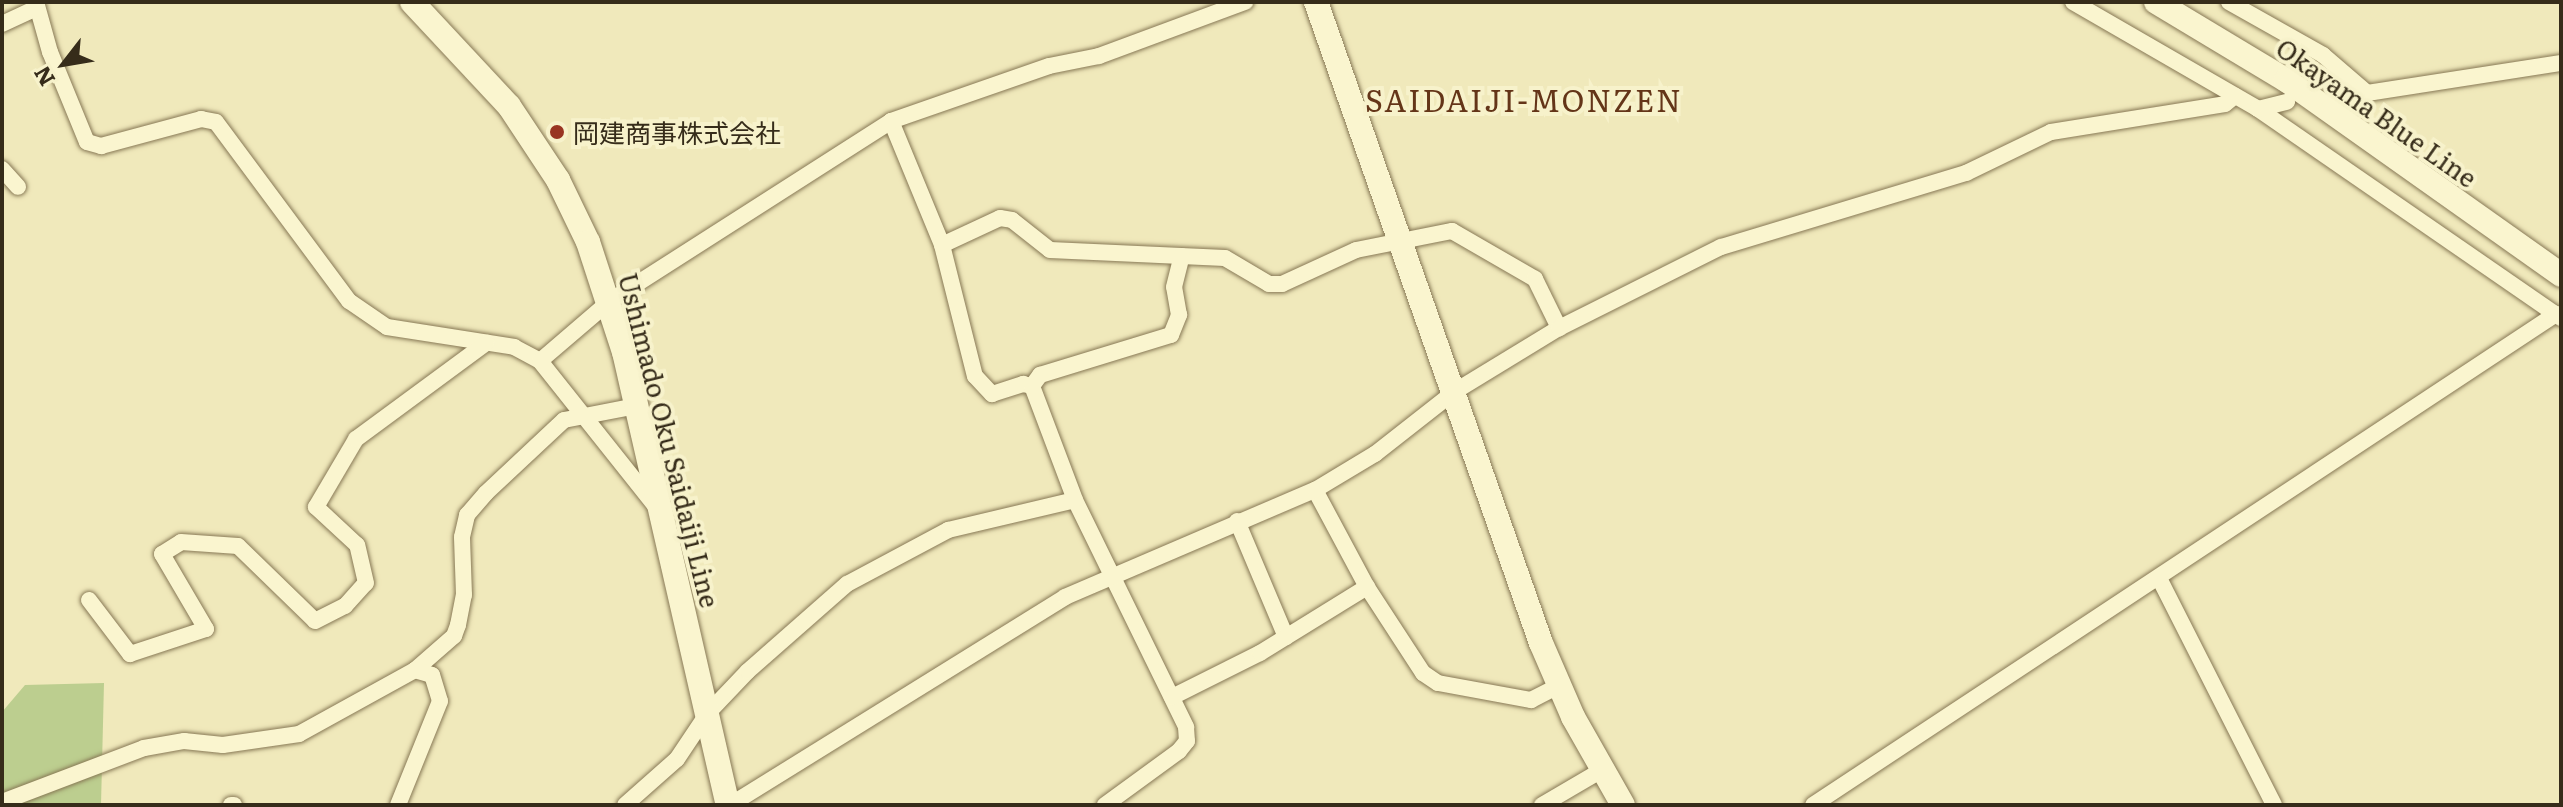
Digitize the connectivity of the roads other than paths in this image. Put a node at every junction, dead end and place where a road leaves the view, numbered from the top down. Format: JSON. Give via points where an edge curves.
{"nodes":[{"id":1,"x":412,"y":2,"type":"edge"},
{"id":2,"x":1245,"y":2,"type":"edge"},
{"id":3,"x":1316,"y":2,"type":"edge"},
{"id":4,"x":2073,"y":2,"type":"edge"},
{"id":5,"x":2156,"y":2,"type":"edge"},
{"id":6,"x":2229,"y":2,"type":"edge"},
{"id":7,"x":36,"y":5,"type":"edge"},
{"id":8,"x":2,"y":24,"type":"edge"},
{"id":9,"x":2561,"y":63,"type":"edge"},
{"id":10,"x":2367,"y":93,"type":"junction"},
{"id":11,"x":2235,"y":96,"type":"junction"},
{"id":12,"x":2335,"y":98,"type":"dead end"},
{"id":13,"x":2287,"y":102,"type":"dead end"},
{"id":14,"x":2258,"y":109,"type":"junction"},
{"id":15,"x":891,"y":121,"type":"junction"},
{"id":16,"x":2,"y":169,"type":"edge"},
{"id":17,"x":18,"y":187,"type":"dead end"},
{"id":18,"x":1401,"y":240,"type":"junction"},
{"id":19,"x":942,"y":245,"type":"junction"},
{"id":20,"x":1182,"y":256,"type":"junction"},
{"id":21,"x":2561,"y":275,"type":"edge"},
{"id":22,"x":610,"y":301,"type":"junction"},
{"id":23,"x":2558,"y":316,"type":"edge"},
{"id":24,"x":1559,"y":328,"type":"junction"},
{"id":25,"x":486,"y":343,"type":"junction"},
{"id":26,"x":540,"y":361,"type":"junction"},
{"id":27,"x":1032,"y":386,"type":"junction"},
{"id":28,"x":1454,"y":392,"type":"junction"},
{"id":29,"x":636,"y":406,"type":"junction"},
{"id":30,"x":586,"y":415,"type":"junction"},
{"id":31,"x":1315,"y":490,"type":"junction"},
{"id":32,"x":1075,"y":500,"type":"junction"},
{"id":33,"x":662,"y":515,"type":"junction"},
{"id":34,"x":1237,"y":521,"type":"junction"},
{"id":35,"x":1114,"y":573,"type":"junction"},
{"id":36,"x":2159,"y":578,"type":"junction"},
{"id":37,"x":1367,"y":587,"type":"junction"},
{"id":38,"x":89,"y":600,"type":"dead end"},
{"id":39,"x":1286,"y":637,"type":"junction"},
{"id":40,"x":415,"y":670,"type":"junction"},
{"id":41,"x":1559,"y":686,"type":"junction"},
{"id":42,"x":1172,"y":697,"type":"junction"},
{"id":43,"x":707,"y":714,"type":"junction"},
{"id":44,"x":1602,"y":770,"type":"junction"},
{"id":45,"x":2,"y":802,"type":"edge"},
{"id":46,"x":398,"y":805,"type":"edge"},
{"id":47,"x":625,"y":805,"type":"edge"},
{"id":48,"x":729,"y":805,"type":"edge"},
{"id":49,"x":1105,"y":805,"type":"edge"},
{"id":50,"x":1542,"y":805,"type":"edge"},
{"id":51,"x":1623,"y":805,"type":"edge"},
{"id":52,"x":1813,"y":805,"type":"edge"},
{"id":53,"x":2274,"y":805,"type":"edge"}],
"edges":[{"from":1,"to":22,"type":"main road","name":"Ushimado Oku Saidaiji Line","via":[[482,72],[533,139],[588,242]]},
{"from":2,"to":15,"type":"street","via":[[1099,56],[1049,66]]},
{"from":3,"to":18,"type":"main road"},
{"from":4,"to":11,"type":"street"},
{"from":5,"to":21,"type":"main road","name":"Okayama Blue Line","via":[[2286,80]]},
{"from":6,"to":10,"type":"street","via":[[2323,55]]},
{"from":7,"to":8,"type":"street"},
{"from":7,"to":25,"type":"street","via":[[87,142],[101,146],[201,119],[216,122],[349,301],[399,331]]},
{"from":9,"to":10,"type":"street"},
{"from":10,"to":12,"type":"street"},
{"from":11,"to":14,"type":"street"},
{"from":11,"to":24,"type":"street","via":[[2225,104],[2051,132],[1966,173],[1721,247]]},
{"from":13,"to":14,"type":"street"},
{"from":14,"to":23,"type":"street"},
{"from":15,"to":19,"type":"street"},
{"from":15,"to":22,"type":"street"},
{"from":16,"to":17,"type":"street"},
{"from":18,"to":20,"type":"street","via":[[1356,250],[1282,284],[1269,284],[1225,258]]},
{"from":18,"to":24,"type":"street","via":[[1452,231],[1511,262],[1535,279]]},
{"from":18,"to":28,"type":"main road"},
{"from":19,"to":20,"type":"street","via":[[1000,218],[1012,220],[1050,250]]},
{"from":19,"to":27,"type":"street","via":[[966,354],[982,389],[992,394]]},
{"from":20,"to":27,"type":"street","via":[[1174,287],[1179,315],[1171,335],[1040,375]]},
{"from":22,"to":26,"type":"street"},
{"from":22,"to":29,"type":"main road","name":"Ushimado Oku Saidaiji Line"},
{"from":23,"to":36,"type":"street"},
{"from":24,"to":28,"type":"street"},
{"from":25,"to":26,"type":"street","via":[[514,347]]},
{"from":25,"to":38,"type":"street","via":[[356,439],[316,507],[357,545],[366,583],[345,606],[315,621],[238,546],[181,542],[162,554],[206,629],[130,654]]},
{"from":26,"to":30,"type":"street"},
{"from":27,"to":32,"type":"street"},
{"from":28,"to":31,"type":"street","via":[[1375,454]]},
{"from":28,"to":41,"type":"main road"},
{"from":29,"to":30,"type":"street"},
{"from":29,"to":33,"type":"main road","name":"Ushimado Oku Saidaiji Line"},
{"from":30,"to":33,"type":"street"},
{"from":30,"to":40,"type":"street","via":[[564,420],[467,515],[458,625]]},
{"from":31,"to":34,"type":"street"},
{"from":31,"to":37,"type":"street"},
{"from":32,"to":35,"type":"street"},
{"from":32,"to":43,"type":"street","via":[[948,530],[889,559],[810,612]]},
{"from":33,"to":43,"type":"main road","name":"Ushimado Oku Saidaiji Line"},
{"from":34,"to":35,"type":"street"},
{"from":34,"to":39,"type":"street"},
{"from":35,"to":42,"type":"street"},
{"from":35,"to":48,"type":"street","via":[[1065,597]]},
{"from":36,"to":52,"type":"street"},
{"from":36,"to":53,"type":"street"},
{"from":37,"to":39,"type":"street"},
{"from":37,"to":41,"type":"street","via":[[1423,673],[1438,683],[1531,700]]},
{"from":39,"to":42,"type":"street"},
{"from":40,"to":45,"type":"street","via":[[299,734],[223,745],[184,741],[144,748]]},
{"from":40,"to":46,"type":"street","via":[[432,675],[440,701]]},
{"from":41,"to":44,"type":"main road"},
{"from":42,"to":49,"type":"street","via":[[1187,741]]},
{"from":43,"to":47,"type":"street","via":[[677,759]]},
{"from":43,"to":48,"type":"main road","name":"Ushimado Oku Saidaiji Line"},
{"from":44,"to":50,"type":"street"},
{"from":44,"to":51,"type":"main road"}]}
